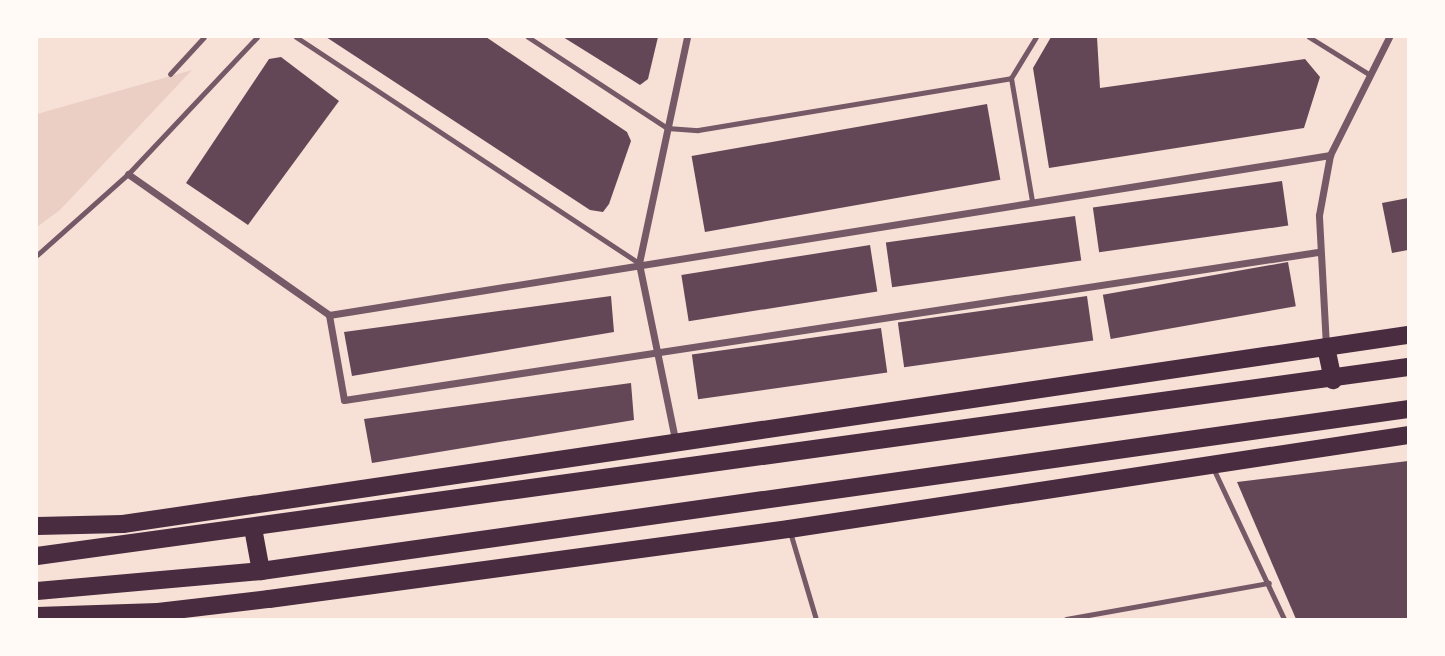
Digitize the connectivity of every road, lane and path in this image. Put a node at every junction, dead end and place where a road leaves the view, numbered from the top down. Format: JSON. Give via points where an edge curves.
{"nodes":[{"id":1,"x":204,"y":37,"type":"edge"},
{"id":2,"x":257,"y":37,"type":"edge"},
{"id":3,"x":296,"y":37,"type":"edge"},
{"id":4,"x":528,"y":37,"type":"edge"},
{"id":5,"x":687,"y":37,"type":"edge"},
{"id":6,"x":1036,"y":37,"type":"edge"},
{"id":7,"x":1309,"y":37,"type":"edge"},
{"id":8,"x":1390,"y":37,"type":"edge"},
{"id":9,"x":1367,"y":73,"type":"junction"},
{"id":10,"x":170,"y":74,"type":"dead end"},
{"id":11,"x":1010,"y":78,"type":"junction"},
{"id":12,"x":667,"y":128,"type":"junction"},
{"id":13,"x":1330,"y":155,"type":"junction"},
{"id":14,"x":128,"y":174,"type":"junction"},
{"id":15,"x":1032,"y":201,"type":"junction"},
{"id":16,"x":1318,"y":252,"type":"junction"},
{"id":17,"x":37,"y":255,"type":"edge"},
{"id":18,"x":639,"y":263,"type":"junction"},
{"id":19,"x":329,"y":315,"type":"junction"},
{"id":20,"x":1408,"y":335,"type":"edge"},
{"id":21,"x":1326,"y":347,"type":"junction"},
{"id":22,"x":655,"y":349,"type":"junction"},
{"id":23,"x":1408,"y":367,"type":"edge"},
{"id":24,"x":1333,"y":380,"type":"junction"},
{"id":25,"x":1408,"y":409,"type":"edge"},
{"id":26,"x":1377,"y":411,"type":"junction"},
{"id":27,"x":1408,"y":435,"type":"edge"},
{"id":28,"x":1389,"y":437,"type":"junction"},
{"id":29,"x":677,"y":445,"type":"junction"},
{"id":30,"x":1213,"y":468,"type":"junction"},
{"id":31,"x":681,"y":469,"type":"junction"},
{"id":32,"x":37,"y":526,"type":"edge"},
{"id":33,"x":253,"y":528,"type":"junction"},
{"id":34,"x":789,"y":529,"type":"junction"},
{"id":35,"x":37,"y":556,"type":"edge"},
{"id":36,"x":261,"y":571,"type":"junction"},
{"id":37,"x":1269,"y":583,"type":"junction"},
{"id":38,"x":37,"y":591,"type":"edge"},
{"id":39,"x":37,"y":616,"type":"edge"},
{"id":40,"x":816,"y":619,"type":"edge"},
{"id":41,"x":1066,"y":619,"type":"edge"},
{"id":42,"x":1284,"y":619,"type":"edge"}],
"edges":[{"from":1,"to":10,"type":"lane"},
{"from":2,"to":14,"type":"lane"},
{"from":3,"to":18,"type":"lane"},
{"from":4,"to":12,"type":"lane"},
{"from":5,"to":12,"type":"street"},
{"from":6,"to":11,"type":"lane"},
{"from":7,"to":9,"type":"lane"},
{"from":8,"to":9,"type":"street"},
{"from":9,"to":13,"type":"street"},
{"from":11,"to":12,"type":"lane","via":[[698,130]]},
{"from":11,"to":15,"type":"lane"},
{"from":12,"to":18,"type":"street"},
{"from":13,"to":15,"type":"street"},
{"from":13,"to":16,"type":"street"},
{"from":14,"to":17,"type":"lane"},
{"from":14,"to":19,"type":"street"},
{"from":15,"to":18,"type":"street"},
{"from":16,"to":21,"type":"street"},
{"from":16,"to":22,"type":"street"},
{"from":18,"to":19,"type":"street"},
{"from":18,"to":22,"type":"street"},
{"from":19,"to":22,"type":"street","via":[[344,400]]},
{"from":20,"to":21,"type":"main road"},
{"from":21,"to":24,"type":"main road"},
{"from":21,"to":29,"type":"main road"},
{"from":22,"to":29,"type":"street"},
{"from":23,"to":24,"type":"main road"},
{"from":24,"to":31,"type":"main road"},
{"from":25,"to":26,"type":"main road"},
{"from":26,"to":28,"type":"main road"},
{"from":26,"to":36,"type":"main road"},
{"from":27,"to":28,"type":"main road"},
{"from":28,"to":30,"type":"main road"},
{"from":29,"to":31,"type":"main road"},
{"from":29,"to":32,"type":"main road","via":[[123,524]]},
{"from":30,"to":34,"type":"main road"},
{"from":30,"to":37,"type":"lane"},
{"from":31,"to":33,"type":"main road"},
{"from":33,"to":35,"type":"main road"},
{"from":33,"to":36,"type":"main road"},
{"from":34,"to":39,"type":"main road","via":[[186,609]]},
{"from":34,"to":40,"type":"lane"},
{"from":36,"to":38,"type":"main road"},
{"from":37,"to":41,"type":"lane"},
{"from":37,"to":42,"type":"lane"}]}
